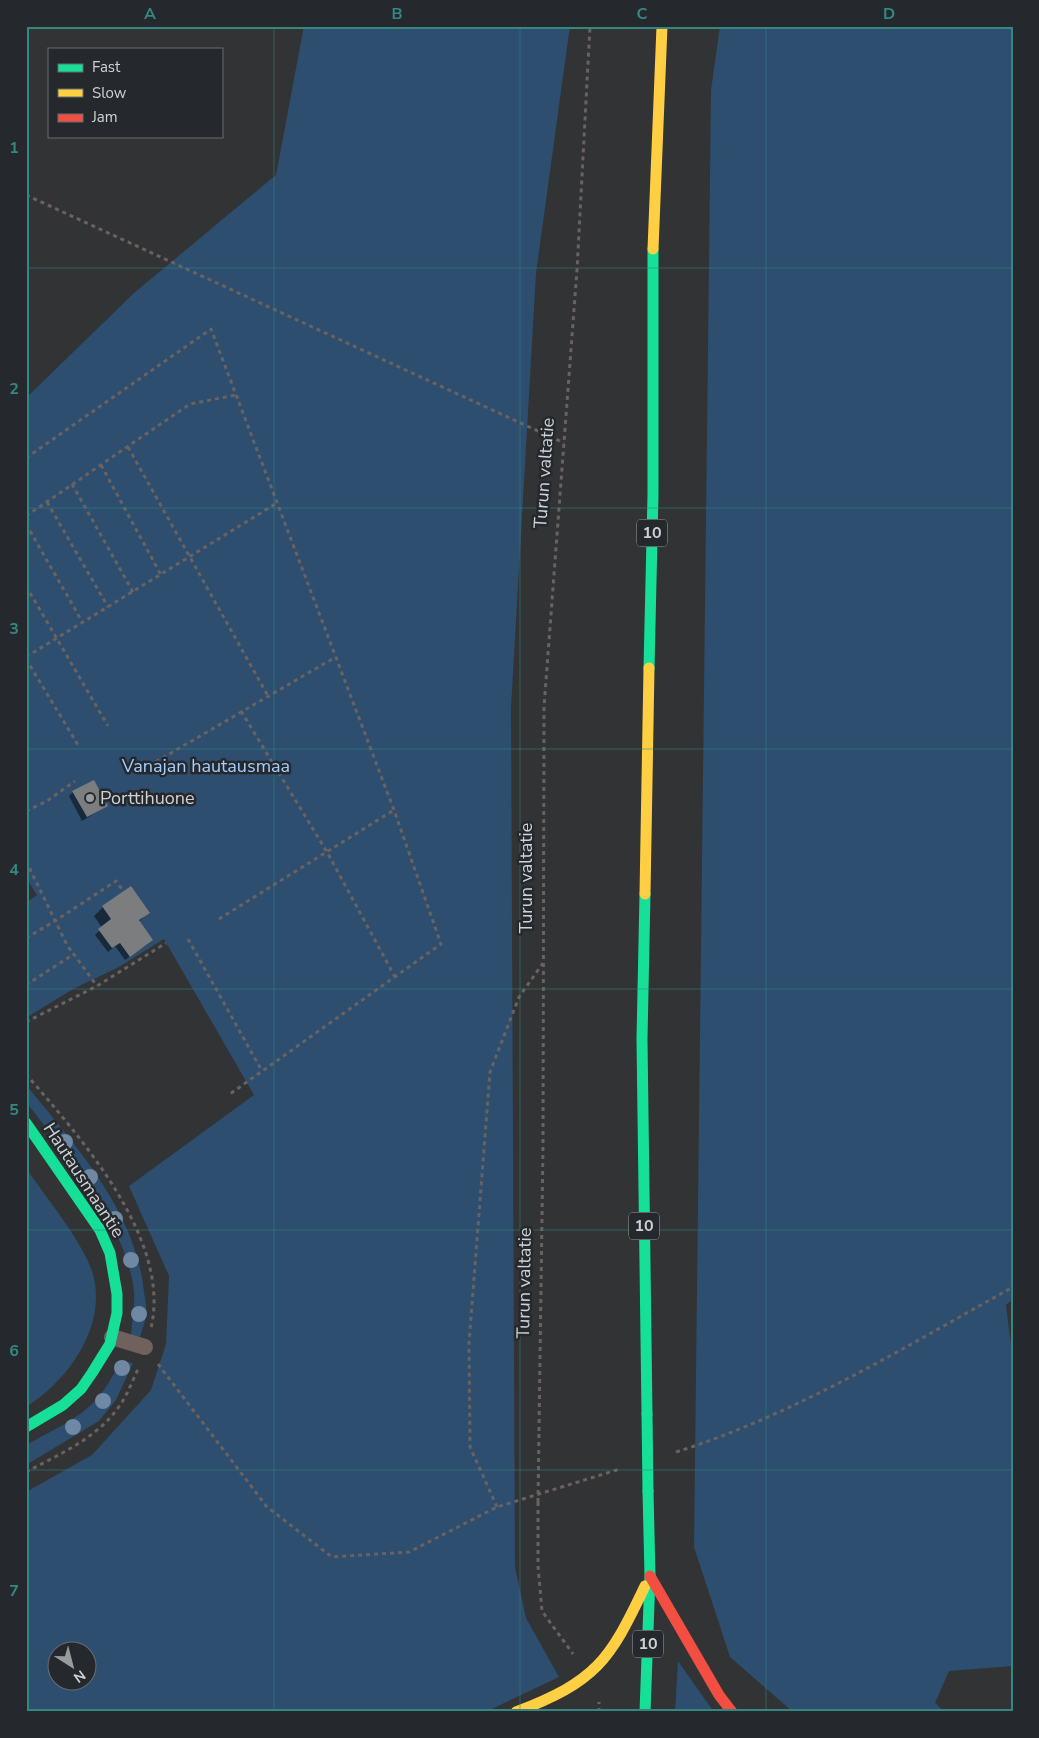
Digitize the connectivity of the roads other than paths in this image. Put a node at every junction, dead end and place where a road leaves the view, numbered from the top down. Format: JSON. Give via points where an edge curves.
{"nodes":[{"id":1,"x":662,"y":26,"type":"edge"},
{"id":2,"x":26,"y":1123,"type":"edge"},
{"id":3,"x":112,"y":1338,"type":"junction"},
{"id":4,"x":145,"y":1347,"type":"road end"},
{"id":5,"x":26,"y":1427,"type":"edge"},
{"id":6,"x":650,"y":1576,"type":"junction"},
{"id":7,"x":516,"y":1712,"type":"edge"},
{"id":8,"x":645,"y":1712,"type":"edge"},
{"id":9,"x":732,"y":1712,"type":"edge"}],
"edges":[{"from":1,"to":6,"type":"main road","number":"10","bridge":true,"via":[[653,211],[653,495],[642,1039]]},
{"from":2,"to":3,"type":"main road","name":"Hautausmaantie","via":[[100,1230],[110,1253],[117,1294]]},
{"from":3,"to":4,"type":"lane"},
{"from":3,"to":5,"type":"main road","name":"Hautausmaantie","via":[[81,1389],[63,1405]]},
{"from":6,"to":7,"type":"main road","via":[[606,1659],[550,1699]]},
{"from":6,"to":8,"type":"main road","number":"10"},
{"from":6,"to":9,"type":"main road"}]}
